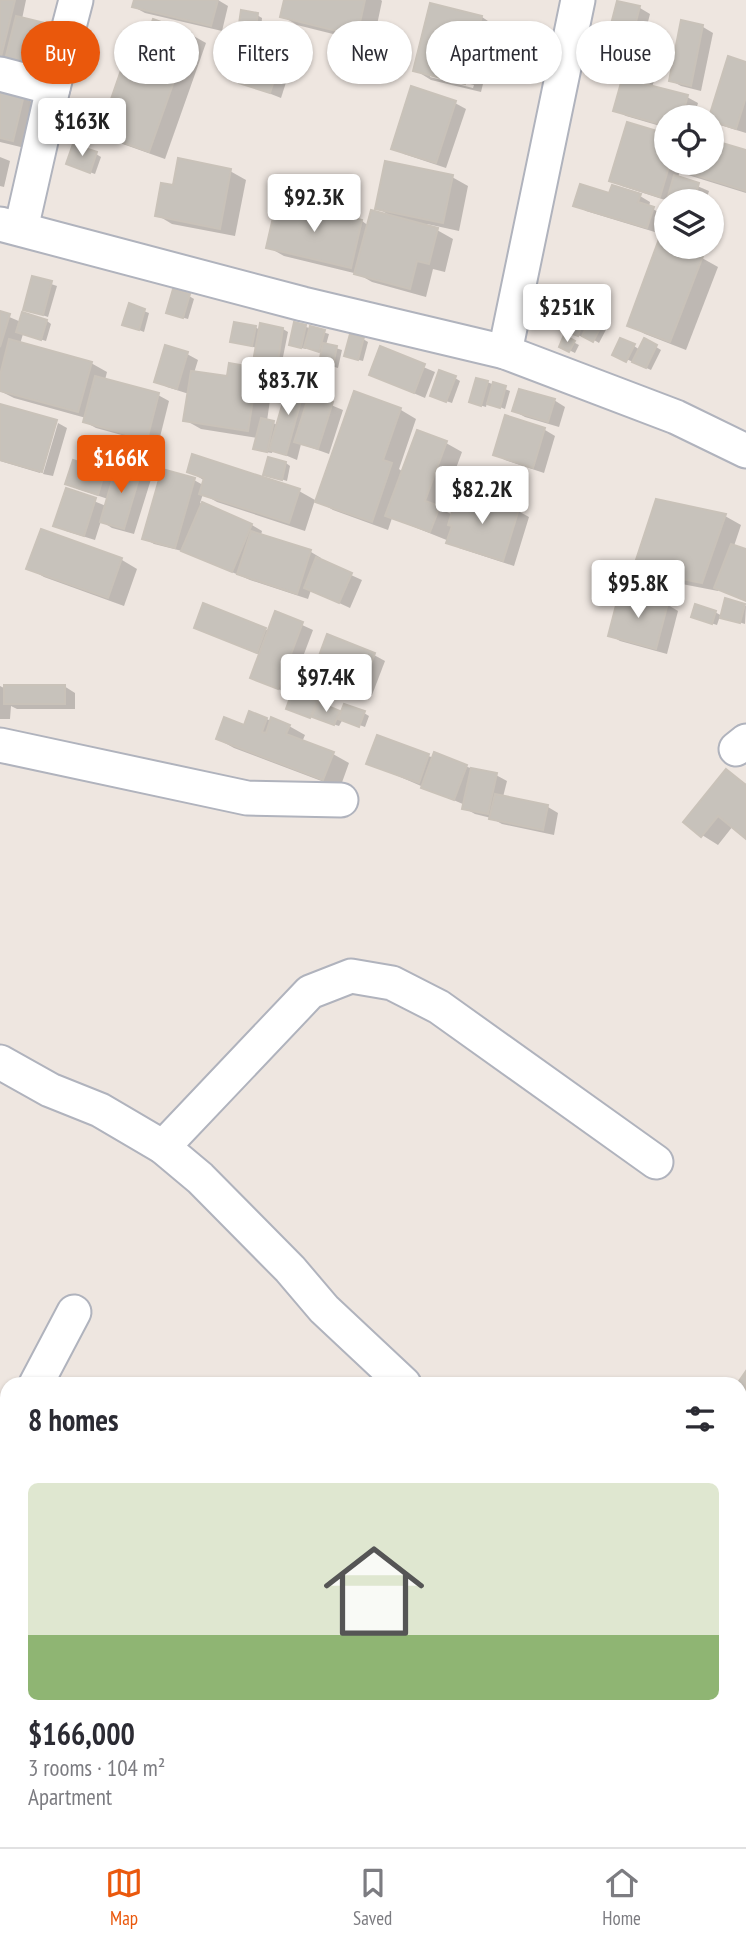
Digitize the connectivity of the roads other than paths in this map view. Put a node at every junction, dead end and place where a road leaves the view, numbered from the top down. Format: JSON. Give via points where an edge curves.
{"nodes":[{"id":1,"x":76,"y":0,"type":"edge"},
{"id":2,"x":578,"y":0,"type":"edge"},
{"id":3,"x":0,"y":74,"type":"edge"},
{"id":4,"x":53,"y":88,"type":"junction"},
{"id":5,"x":10,"y":227,"type":"edge"},
{"id":6,"x":505,"y":352,"type":"junction"},
{"id":7,"x":746,"y":451,"type":"edge"},
{"id":8,"x":0,"y":745,"type":"edge"},
{"id":9,"x":341,"y":800,"type":"dead end"},
{"id":10,"x":0,"y":1062,"type":"edge"},
{"id":11,"x":163,"y":1147,"type":"junction"},
{"id":12,"x":656,"y":1162,"type":"dead end"},
{"id":13,"x":74,"y":1312,"type":"dead end"},
{"id":14,"x":40,"y":1377,"type":"edge"},
{"id":15,"x":397,"y":1377,"type":"edge"}],
"edges":[{"from":1,"to":4,"type":"street"},
{"from":2,"to":6,"type":"street"},
{"from":3,"to":4,"type":"street"},
{"from":4,"to":5,"type":"street"},
{"from":5,"to":6,"type":"street"},
{"from":6,"to":7,"type":"street","via":[[676,417]]},
{"from":8,"to":9,"type":"street","via":[[247,798]]},
{"from":10,"to":11,"type":"street","via":[[50,1090],[100,1110]]},
{"from":11,"to":12,"type":"street","via":[[310,992],[351,976],[392,983],[439,1007]]},
{"from":11,"to":15,"type":"street","via":[[200,1178],[324,1309]]},
{"from":13,"to":14,"type":"street"}]}
